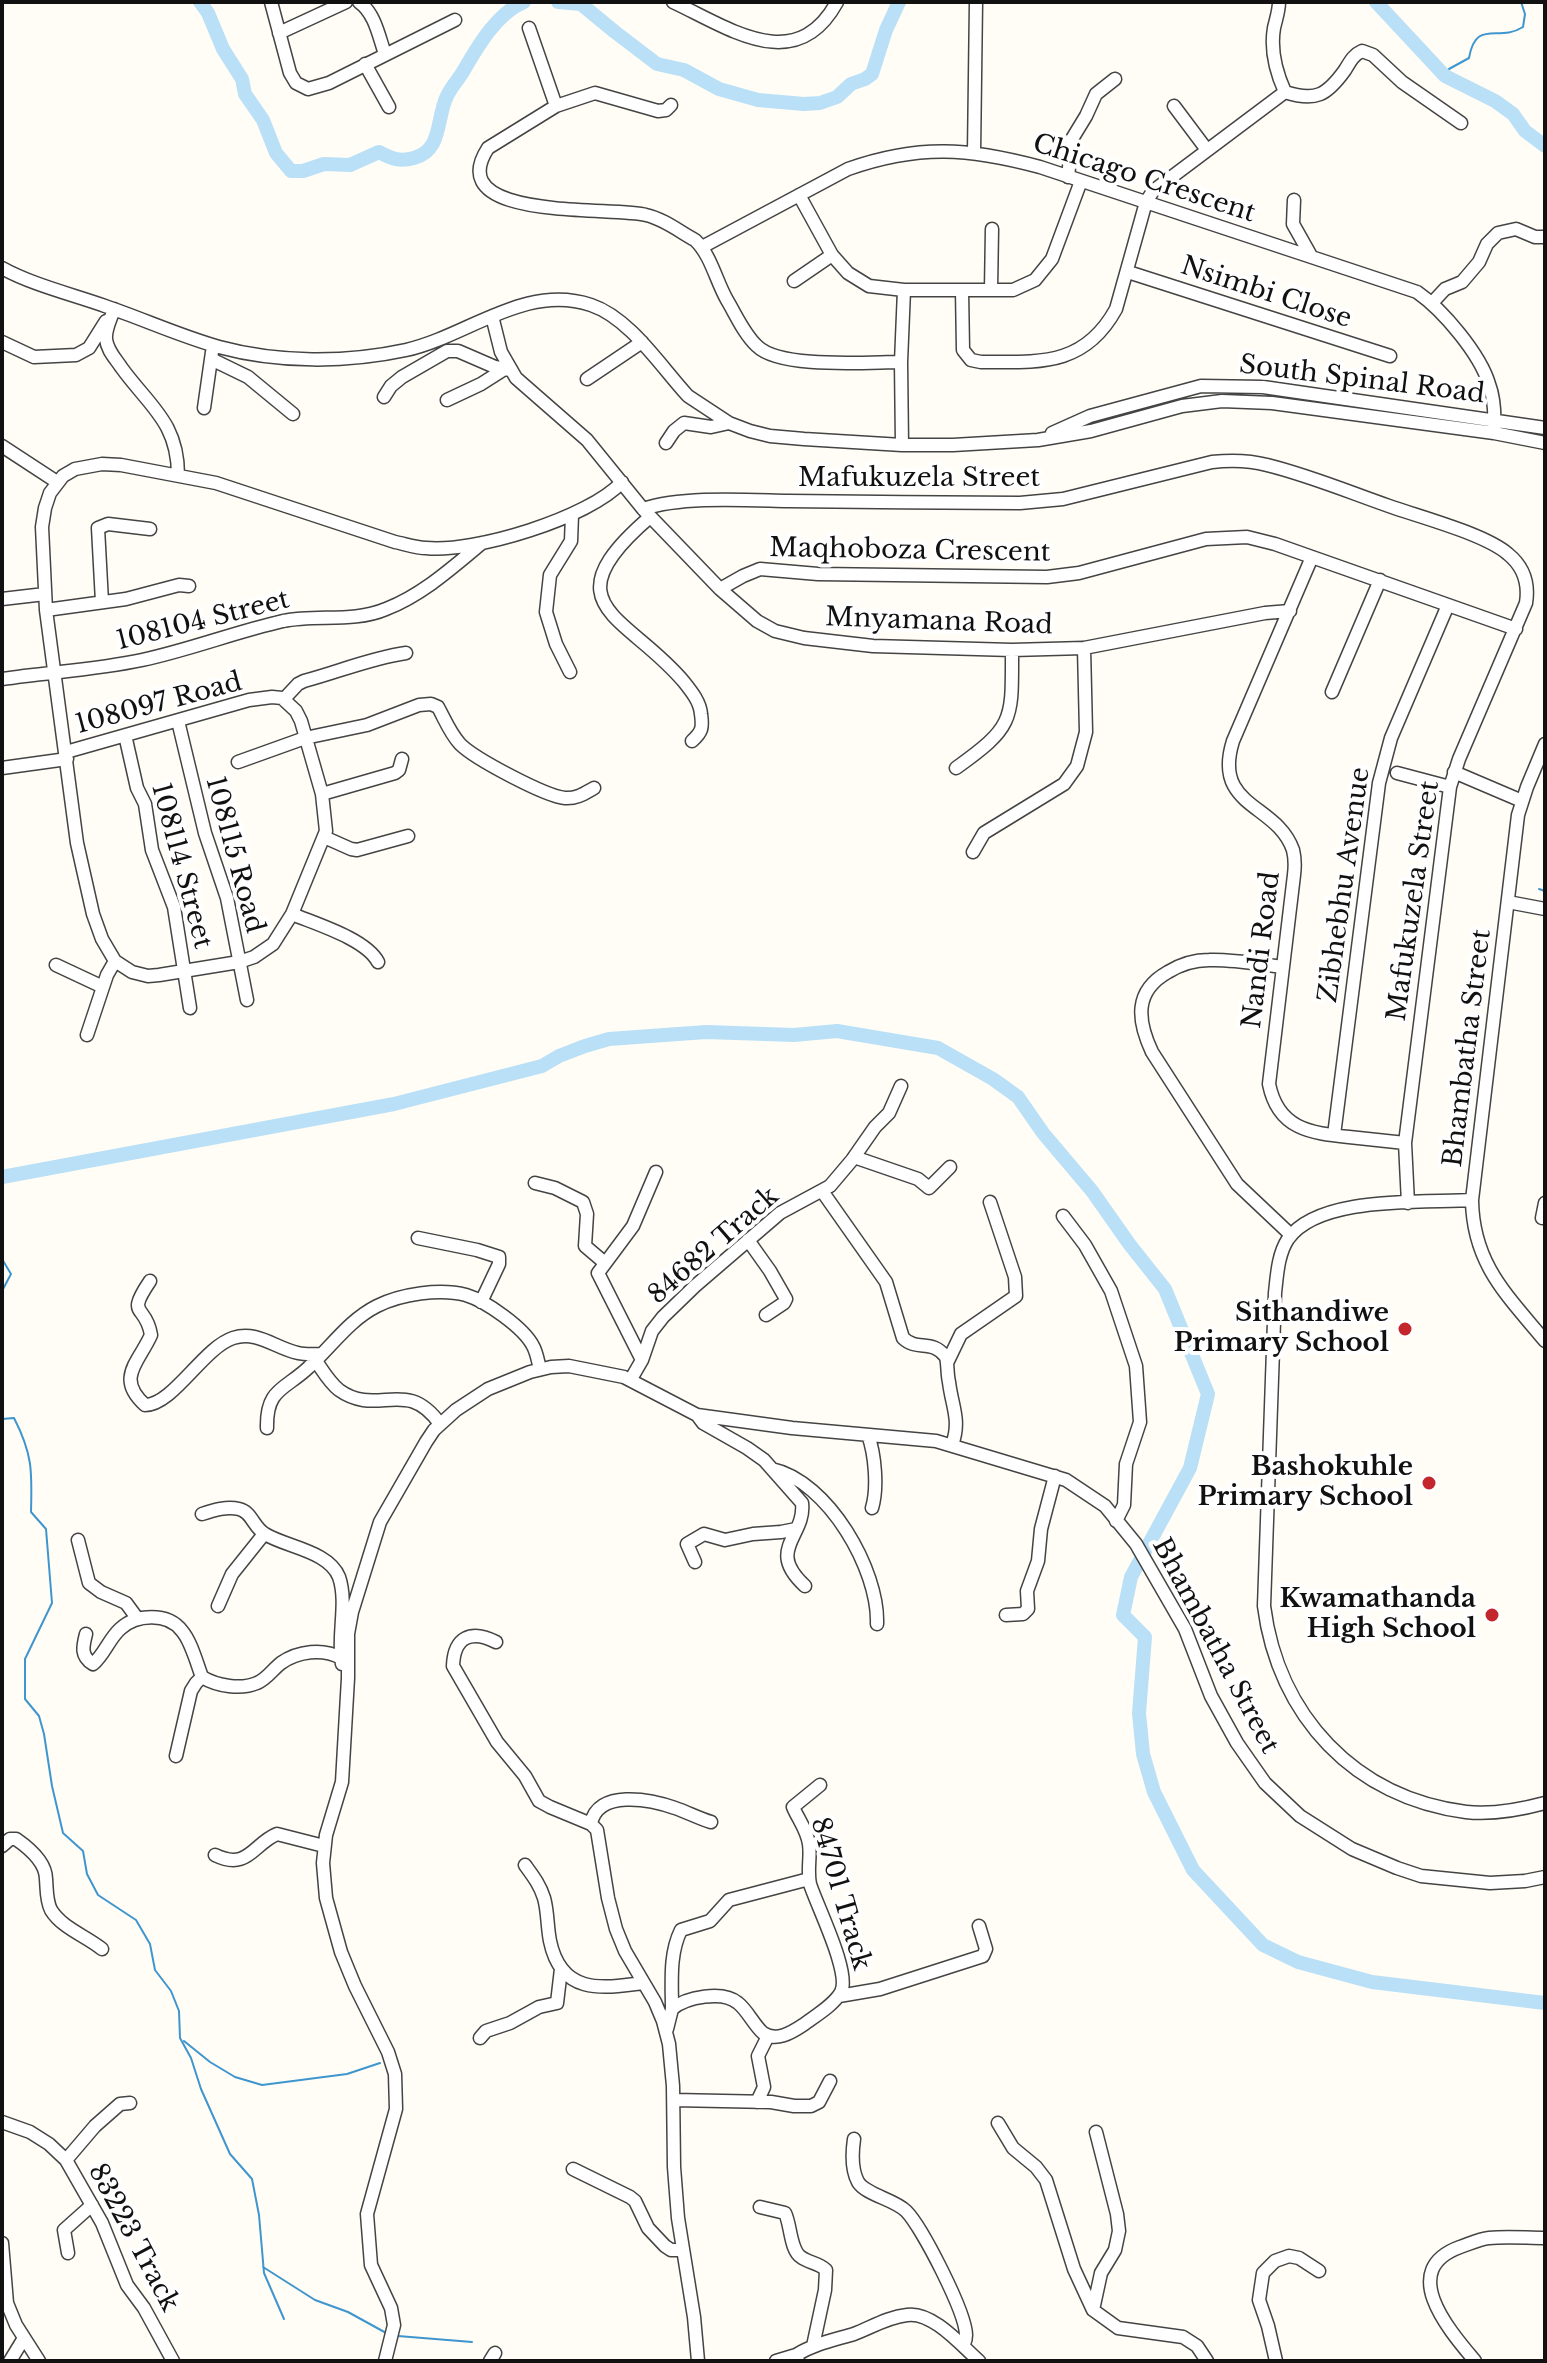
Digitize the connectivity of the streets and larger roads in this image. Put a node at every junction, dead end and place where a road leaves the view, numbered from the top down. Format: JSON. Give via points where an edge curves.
{"nodes":[{"id":1,"x":271,"y":2,"type":"edge"},
{"id":2,"x":346,"y":2,"type":"edge"},
{"id":3,"x":359,"y":2,"type":"edge"},
{"id":4,"x":673,"y":2,"type":"edge"},
{"id":5,"x":837,"y":2,"type":"edge"},
{"id":6,"x":976,"y":2,"type":"edge"},
{"id":7,"x":1279,"y":2,"type":"edge"},
{"id":8,"x":455,"y":20,"type":"dead end"},
{"id":9,"x":529,"y":28,"type":"dead end"},
{"id":10,"x":279,"y":33,"type":"junction"},
{"id":11,"x":385,"y":54,"type":"junction"},
{"id":12,"x":365,"y":64,"type":"junction"},
{"id":13,"x":1115,"y":79,"type":"dead end"},
{"id":14,"x":1285,"y":92,"type":"junction"},
{"id":15,"x":671,"y":105,"type":"dead end"},
{"id":16,"x":556,"y":106,"type":"junction"},
{"id":17,"x":1174,"y":106,"type":"dead end"},
{"id":18,"x":389,"y":107,"type":"dead end"},
{"id":19,"x":1461,"y":123,"type":"dead end"},
{"id":20,"x":1207,"y":150,"type":"junction"},
{"id":21,"x":974,"y":153,"type":"junction"},
{"id":22,"x":1068,"y":177,"type":"junction"},
{"id":23,"x":1081,"y":181,"type":"junction"},
{"id":24,"x":799,"y":195,"type":"junction"},
{"id":25,"x":1294,"y":200,"type":"dead end"},
{"id":26,"x":1146,"y":202,"type":"junction"},
{"id":27,"x":992,"y":229,"type":"dead end"},
{"id":28,"x":1545,"y":237,"type":"edge"},
{"id":29,"x":702,"y":247,"type":"junction"},
{"id":30,"x":832,"y":255,"type":"junction"},
{"id":31,"x":1311,"y":256,"type":"junction"},
{"id":32,"x":2,"y":268,"type":"edge"},
{"id":33,"x":1128,"y":272,"type":"junction"},
{"id":34,"x":794,"y":281,"type":"dead end"},
{"id":35,"x":904,"y":290,"type":"junction"},
{"id":36,"x":962,"y":290,"type":"junction"},
{"id":37,"x":991,"y":290,"type":"junction"},
{"id":38,"x":1432,"y":303,"type":"junction"},
{"id":39,"x":113,"y":312,"type":"junction"},
{"id":40,"x":492,"y":316,"type":"junction"},
{"id":41,"x":2,"y":342,"type":"edge"},
{"id":42,"x":642,"y":342,"type":"junction"},
{"id":43,"x":212,"y":345,"type":"junction"},
{"id":44,"x":416,"y":347,"type":"junction"},
{"id":45,"x":442,"y":353,"type":"junction"},
{"id":46,"x":1390,"y":356,"type":"dead end"},
{"id":47,"x":211,"y":359,"type":"junction"},
{"id":48,"x":901,"y":362,"type":"junction"},
{"id":49,"x":507,"y":370,"type":"junction"},
{"id":50,"x":587,"y":379,"type":"dead end"},
{"id":51,"x":384,"y":397,"type":"dead end"},
{"id":52,"x":447,"y":400,"type":"dead end"},
{"id":53,"x":204,"y":408,"type":"dead end"},
{"id":54,"x":293,"y":414,"type":"dead end"},
{"id":55,"x":1495,"y":419,"type":"junction"},
{"id":56,"x":729,"y":423,"type":"junction"},
{"id":57,"x":1545,"y":428,"type":"edge"},
{"id":58,"x":1494,"y":433,"type":"junction"},
{"id":59,"x":1038,"y":440,"type":"junction"},
{"id":60,"x":666,"y":443,"type":"dead end"},
{"id":61,"x":1545,"y":443,"type":"edge"},
{"id":62,"x":902,"y":445,"type":"junction"},
{"id":63,"x":2,"y":446,"type":"edge"},
{"id":64,"x":178,"y":475,"type":"junction"},
{"id":65,"x":57,"y":482,"type":"junction"},
{"id":66,"x":622,"y":482,"type":"junction"},
{"id":67,"x":646,"y":513,"type":"junction"},
{"id":68,"x":572,"y":515,"type":"junction"},
{"id":69,"x":150,"y":529,"type":"dead end"},
{"id":70,"x":484,"y":542,"type":"junction"},
{"id":71,"x":1312,"y":557,"type":"junction"},
{"id":72,"x":1380,"y":580,"type":"junction"},
{"id":73,"x":189,"y":586,"type":"dead end"},
{"id":74,"x":720,"y":589,"type":"junction"},
{"id":75,"x":45,"y":594,"type":"junction"},
{"id":76,"x":2,"y":599,"type":"edge"},
{"id":77,"x":102,"y":602,"type":"junction"},
{"id":78,"x":1448,"y":605,"type":"junction"},
{"id":79,"x":46,"y":610,"type":"junction"},
{"id":80,"x":1290,"y":611,"type":"junction"},
{"id":81,"x":1516,"y":629,"type":"junction"},
{"id":82,"x":1084,"y":648,"type":"junction"},
{"id":83,"x":1012,"y":650,"type":"junction"},
{"id":84,"x":406,"y":653,"type":"dead end"},
{"id":85,"x":54,"y":672,"type":"junction"},
{"id":86,"x":570,"y":672,"type":"dead end"},
{"id":87,"x":2,"y":679,"type":"edge"},
{"id":88,"x":1332,"y":692,"type":"dead end"},
{"id":89,"x":284,"y":699,"type":"junction"},
{"id":90,"x":178,"y":721,"type":"junction"},
{"id":91,"x":125,"y":735,"type":"junction"},
{"id":92,"x":305,"y":738,"type":"junction"},
{"id":93,"x":692,"y":741,"type":"dead end"},
{"id":94,"x":1545,"y":744,"type":"edge"},
{"id":95,"x":66,"y":756,"type":"junction"},
{"id":96,"x":402,"y":759,"type":"dead end"},
{"id":97,"x":238,"y":762,"type":"dead end"},
{"id":98,"x":2,"y":768,"type":"edge"},
{"id":99,"x":956,"y":768,"type":"dead end"},
{"id":100,"x":1454,"y":772,"type":"junction"},
{"id":101,"x":1397,"y":773,"type":"dead end"},
{"id":102,"x":1450,"y":787,"type":"junction"},
{"id":103,"x":594,"y":788,"type":"dead end"},
{"id":104,"x":322,"y":794,"type":"junction"},
{"id":105,"x":1522,"y":801,"type":"junction"},
{"id":106,"x":408,"y":836,"type":"dead end"},
{"id":107,"x":324,"y":837,"type":"junction"},
{"id":108,"x":973,"y":852,"type":"dead end"},
{"id":109,"x":1508,"y":902,"type":"junction"},
{"id":110,"x":1545,"y":909,"type":"edge"},
{"id":111,"x":292,"y":914,"type":"junction"},
{"id":112,"x":115,"y":961,"type":"junction"},
{"id":113,"x":239,"y":962,"type":"junction"},
{"id":114,"x":378,"y":962,"type":"dead end"},
{"id":115,"x":56,"y":965,"type":"dead end"},
{"id":116,"x":1283,"y":967,"type":"junction"},
{"id":117,"x":185,"y":972,"type":"junction"},
{"id":118,"x":103,"y":987,"type":"junction"},
{"id":119,"x":247,"y":1000,"type":"dead end"},
{"id":120,"x":190,"y":1008,"type":"dead end"},
{"id":121,"x":87,"y":1035,"type":"dead end"},
{"id":122,"x":901,"y":1086,"type":"dead end"},
{"id":123,"x":1334,"y":1135,"type":"junction"},
{"id":124,"x":1405,"y":1143,"type":"junction"},
{"id":125,"x":854,"y":1157,"type":"junction"},
{"id":126,"x":950,"y":1167,"type":"dead end"},
{"id":127,"x":656,"y":1172,"type":"dead end"},
{"id":128,"x":535,"y":1183,"type":"dead end"},
{"id":129,"x":822,"y":1191,"type":"junction"},
{"id":130,"x":1472,"y":1200,"type":"junction"},
{"id":131,"x":990,"y":1202,"type":"dead end"},
{"id":132,"x":1408,"y":1203,"type":"junction"},
{"id":133,"x":1545,"y":1203,"type":"edge"},
{"id":134,"x":1063,"y":1216,"type":"dead end"},
{"id":135,"x":1542,"y":1218,"type":"dead end"},
{"id":136,"x":1291,"y":1235,"type":"junction"},
{"id":137,"x":418,"y":1238,"type":"dead end"},
{"id":138,"x":748,"y":1240,"type":"junction"},
{"id":139,"x":605,"y":1263,"type":"junction"},
{"id":140,"x":150,"y":1281,"type":"dead end"},
{"id":141,"x":481,"y":1302,"type":"junction"},
{"id":142,"x":766,"y":1315,"type":"dead end"},
{"id":143,"x":1545,"y":1341,"type":"edge"},
{"id":144,"x":319,"y":1357,"type":"junction"},
{"id":145,"x":642,"y":1360,"type":"junction"},
{"id":146,"x":948,"y":1361,"type":"junction"},
{"id":147,"x":540,"y":1369,"type":"junction"},
{"id":148,"x":631,"y":1379,"type":"junction"},
{"id":149,"x":697,"y":1415,"type":"junction"},
{"id":150,"x":753,"y":1422,"type":"junction"},
{"id":151,"x":440,"y":1424,"type":"junction"},
{"id":152,"x":267,"y":1428,"type":"dead end"},
{"id":153,"x":868,"y":1435,"type":"junction"},
{"id":154,"x":731,"y":1441,"type":"junction"},
{"id":155,"x":952,"y":1445,"type":"junction"},
{"id":156,"x":772,"y":1469,"type":"junction"},
{"id":157,"x":1055,"y":1476,"type":"junction"},
{"id":158,"x":872,"y":1508,"type":"dead end"},
{"id":159,"x":202,"y":1514,"type":"dead end"},
{"id":160,"x":1114,"y":1518,"type":"junction"},
{"id":161,"x":796,"y":1529,"type":"junction"},
{"id":162,"x":264,"y":1534,"type":"junction"},
{"id":163,"x":78,"y":1540,"type":"dead end"},
{"id":164,"x":695,"y":1562,"type":"dead end"},
{"id":165,"x":805,"y":1586,"type":"dead end"},
{"id":166,"x":218,"y":1606,"type":"dead end"},
{"id":167,"x":1006,"y":1615,"type":"dead end"},
{"id":168,"x":137,"y":1618,"type":"junction"},
{"id":169,"x":877,"y":1624,"type":"dead end"},
{"id":170,"x":86,"y":1634,"type":"dead end"},
{"id":171,"x":496,"y":1642,"type":"dead end"},
{"id":172,"x":341,"y":1658,"type":"junction"},
{"id":173,"x":202,"y":1677,"type":"junction"},
{"id":174,"x":348,"y":1678,"type":"junction"},
{"id":175,"x":176,"y":1756,"type":"dead end"},
{"id":176,"x":820,"y":1785,"type":"dead end"},
{"id":177,"x":1545,"y":1803,"type":"edge"},
{"id":178,"x":711,"y":1822,"type":"dead end"},
{"id":179,"x":591,"y":1824,"type":"junction"},
{"id":180,"x":2,"y":1846,"type":"edge"},
{"id":181,"x":324,"y":1846,"type":"junction"},
{"id":182,"x":215,"y":1855,"type":"dead end"},
{"id":183,"x":525,"y":1865,"type":"dead end"},
{"id":184,"x":1545,"y":1877,"type":"edge"},
{"id":185,"x":809,"y":1879,"type":"junction"},
{"id":186,"x":979,"y":1926,"type":"dead end"},
{"id":187,"x":102,"y":1949,"type":"dead end"},
{"id":188,"x":561,"y":1969,"type":"junction"},
{"id":189,"x":643,"y":1983,"type":"junction"},
{"id":190,"x":839,"y":1996,"type":"junction"},
{"id":191,"x":672,"y":2009,"type":"junction"},
{"id":192,"x":666,"y":2032,"type":"junction"},
{"id":193,"x":768,"y":2036,"type":"junction"},
{"id":194,"x":480,"y":2038,"type":"dead end"},
{"id":195,"x":830,"y":2081,"type":"dead end"},
{"id":196,"x":674,"y":2100,"type":"junction"},
{"id":197,"x":757,"y":2102,"type":"junction"},
{"id":198,"x":130,"y":2103,"type":"dead end"},
{"id":199,"x":2,"y":2122,"type":"edge"},
{"id":200,"x":998,"y":2123,"type":"dead end"},
{"id":201,"x":1096,"y":2132,"type":"dead end"},
{"id":202,"x":854,"y":2139,"type":"dead end"},
{"id":203,"x":66,"y":2160,"type":"junction"},
{"id":204,"x":573,"y":2169,"type":"dead end"},
{"id":205,"x":92,"y":2205,"type":"junction"},
{"id":206,"x":760,"y":2207,"type":"dead end"},
{"id":207,"x":1545,"y":2238,"type":"edge"},
{"id":208,"x":2,"y":2243,"type":"edge"},
{"id":209,"x":682,"y":2250,"type":"junction"},
{"id":210,"x":68,"y":2253,"type":"dead end"},
{"id":211,"x":1319,"y":2271,"type":"dead end"},
{"id":212,"x":1093,"y":2310,"type":"junction"},
{"id":213,"x":24,"y":2338,"type":"junction"},
{"id":214,"x":813,"y":2346,"type":"junction"},
{"id":215,"x":963,"y":2346,"type":"junction"},
{"id":216,"x":797,"y":2358,"type":"edge"},
{"id":217,"x":10,"y":2361,"type":"edge"},
{"id":218,"x":39,"y":2361,"type":"edge"},
{"id":219,"x":173,"y":2361,"type":"edge"},
{"id":220,"x":385,"y":2361,"type":"edge"},
{"id":221,"x":698,"y":2361,"type":"edge"},
{"id":222,"x":776,"y":2361,"type":"edge"},
{"id":223,"x":979,"y":2361,"type":"edge"},
{"id":224,"x":1207,"y":2361,"type":"edge"},
{"id":225,"x":1276,"y":2361,"type":"edge"},
{"id":226,"x":1475,"y":2361,"type":"edge"}],
"edges":[{"from":1,"to":10,"type":"street"},
{"from":2,"to":10,"type":"street"},
{"from":3,"to":11,"type":"street","via":[[371,15]]},
{"from":4,"to":5,"type":"street","via":[[759,41],[779,43],[803,38]]},
{"from":6,"to":21,"type":"street"},
{"from":7,"to":14,"type":"street","via":[[1272,40]]},
{"from":8,"to":11,"type":"street"},
{"from":9,"to":16,"type":"street"},
{"from":10,"to":12,"type":"street","via":[[290,73],[308,89]]},
{"from":11,"to":12,"type":"street"},
{"from":12,"to":18,"type":"street"},
{"from":13,"to":22,"type":"street","via":[[1096,94],[1072,139]]},
{"from":14,"to":19,"type":"street","via":[[1322,95],[1356,54],[1368,52]]},
{"from":14,"to":20,"type":"street"},
{"from":15,"to":16,"type":"street","via":[[658,111],[595,93]]},
{"from":16,"to":29,"type":"street","via":[[488,148],[479,170],[489,191],[503,199],[557,208],[645,214]]},
{"from":17,"to":20,"type":"street"},
{"from":20,"to":26,"type":"street","via":[[1159,184]]},
{"from":21,"to":22,"type":"street","name":"Chicago Crescent"},
{"from":21,"to":24,"type":"street","name":"Chicago Crescent","via":[[892,155],[848,169]]},
{"from":22,"to":23,"type":"street","name":"Chicago Crescent"},
{"from":23,"to":26,"type":"street","name":"Chicago Crescent"},
{"from":23,"to":37,"type":"street","via":[[1045,271],[1013,290]]},
{"from":24,"to":29,"type":"street","name":"Chicago Crescent"},
{"from":24,"to":30,"type":"street"},
{"from":25,"to":31,"type":"street","via":[[1293,224]]},
{"from":26,"to":31,"type":"street","name":"Chicago Crescent"},
{"from":26,"to":33,"type":"street"},
{"from":27,"to":37,"type":"street"},
{"from":28,"to":38,"type":"street","via":[[1516,229],[1498,233],[1462,282],[1445,289]]},
{"from":29,"to":48,"type":"street","via":[[749,337],[766,353],[794,361]]},
{"from":30,"to":34,"type":"street"},
{"from":30,"to":35,"type":"street","via":[[857,281]]},
{"from":31,"to":38,"type":"street","name":"Chicago Crescent","via":[[1396,283]]},
{"from":32,"to":39,"type":"street","name":"South Spinal Road"},
{"from":33,"to":36,"type":"street","via":[[1107,325],[1082,348],[1054,360],[971,360],[963,350]]},
{"from":33,"to":46,"type":"street","name":"Nsimbi Close"},
{"from":35,"to":36,"type":"street"},
{"from":35,"to":48,"type":"street"},
{"from":36,"to":37,"type":"street"},
{"from":38,"to":55,"type":"street","name":"Chicago Crescent","via":[[1488,379]]},
{"from":39,"to":41,"type":"street","via":[[89,348],[76,355],[34,357]]},
{"from":39,"to":43,"type":"street","name":"South Spinal Road"},
{"from":39,"to":64,"type":"street","via":[[107,345],[167,425],[177,450]]},
{"from":40,"to":42,"type":"street","name":"South Spinal Road","via":[[534,302],[576,302],[611,316]]},
{"from":40,"to":44,"type":"street","name":"South Spinal Road"},
{"from":40,"to":49,"type":"street","name":"Mnyamana Road"},
{"from":42,"to":50,"type":"street"},
{"from":42,"to":56,"type":"street","name":"South Spinal Road","via":[[688,396]]},
{"from":43,"to":44,"type":"street","name":"South Spinal Road","via":[[298,359]]},
{"from":43,"to":47,"type":"street"},
{"from":44,"to":45,"type":"street"},
{"from":45,"to":49,"type":"street","via":[[458,351]]},
{"from":45,"to":51,"type":"street","via":[[402,377]]},
{"from":47,"to":53,"type":"street"},
{"from":47,"to":54,"type":"street","via":[[248,377]]},
{"from":48,"to":62,"type":"street"},
{"from":49,"to":52,"type":"street"},
{"from":49,"to":66,"type":"street","name":"Mnyamana Road","via":[[587,440]]},
{"from":55,"to":57,"type":"street","name":"South Spinal Road"},
{"from":55,"to":58,"type":"street","name":"Chicago Crescent"},
{"from":55,"to":59,"type":"street","name":"South Spinal Road","via":[[1218,385],[1090,416]]},
{"from":56,"to":60,"type":"street","via":[[684,423]]},
{"from":56,"to":62,"type":"street","name":"South Spinal Road","via":[[770,436]]},
{"from":58,"to":59,"type":"street","name":"South Spinal Road","via":[[1222,401]]},
{"from":58,"to":61,"type":"street","name":"South Spinal Road"},
{"from":59,"to":62,"type":"street","name":"South Spinal Road"},
{"from":63,"to":65,"type":"street"},
{"from":64,"to":65,"type":"street","via":[[102,464],[75,469]]},
{"from":64,"to":70,"type":"street","via":[[395,542],[436,549]]},
{"from":65,"to":75,"type":"street","name":"108097 Road","via":[[42,527]]},
{"from":66,"to":67,"type":"street","name":"Mnyamana Road"},
{"from":66,"to":68,"type":"street"},
{"from":67,"to":74,"type":"street","name":"Mnyamana Road"},
{"from":67,"to":81,"type":"street","name":"Mafukuzela Street","via":[[657,504],[752,500],[1049,502],[1212,462],[1251,462],[1500,547],[1520,567],[1527,585]]},
{"from":67,"to":93,"type":"street","via":[[607,561],[600,587],[612,616],[678,676],[698,702],[703,728]]},
{"from":68,"to":70,"type":"street"},
{"from":68,"to":86,"type":"street","via":[[571,541],[550,575],[546,612]]},
{"from":69,"to":77,"type":"street","via":[[108,524],[98,528]]},
{"from":70,"to":85,"type":"street","name":"108104 Street","via":[[422,590],[377,613],[299,618],[148,659]]},
{"from":71,"to":72,"type":"street","name":"Maqhoboza Crescent"},
{"from":71,"to":74,"type":"street","name":"Maqhoboza Crescent","via":[[1258,539],[1222,537],[1065,576],[818,574],[768,568]]},
{"from":71,"to":80,"type":"street","name":"Nandi Road"},
{"from":72,"to":78,"type":"street","name":"Maqhoboza Crescent"},
{"from":72,"to":88,"type":"street"},
{"from":73,"to":77,"type":"street"},
{"from":74,"to":83,"type":"street","name":"Mnyamana Road","via":[[757,621],[791,635],[873,646]]},
{"from":75,"to":76,"type":"street"},
{"from":75,"to":79,"type":"street","name":"108097 Road"},
{"from":77,"to":79,"type":"street"},
{"from":78,"to":81,"type":"street","name":"Maqhoboza Crescent"},
{"from":78,"to":123,"type":"street","name":"Zibhebhu Avenue","via":[[1391,738],[1379,783]]},
{"from":79,"to":85,"type":"street","name":"108097 Road"},
{"from":80,"to":82,"type":"street","name":"Mnyamana Road"},
{"from":80,"to":116,"type":"street","name":"Nandi Road","via":[[1233,741],[1228,770],[1233,786],[1282,831],[1293,851]]},
{"from":81,"to":100,"type":"street","name":"Mafukuzela Street"},
{"from":82,"to":83,"type":"street","name":"Mnyamana Road"},
{"from":82,"to":108,"type":"street","via":[[1086,732],[1077,766],[1053,792],[984,833]]},
{"from":83,"to":99,"type":"street","via":[[1012,700],[1006,723],[991,742]]},
{"from":84,"to":89,"type":"street","via":[[304,681]]},
{"from":85,"to":87,"type":"street","name":"108104 Street"},
{"from":85,"to":95,"type":"street","name":"108097 Road"},
{"from":89,"to":90,"type":"street","name":"108097 Road","via":[[249,700]]},
{"from":89,"to":92,"type":"street","name":"108097 Road","via":[[299,716]]},
{"from":90,"to":91,"type":"street","name":"108097 Road"},
{"from":90,"to":113,"type":"street","name":"108115 Road","via":[[227,898]]},
{"from":91,"to":95,"type":"street","name":"108097 Road"},
{"from":91,"to":117,"type":"street","name":"108114 Street","via":[[152,850],[174,907]]},
{"from":92,"to":97,"type":"street"},
{"from":92,"to":103,"type":"street","via":[[431,704],[457,740],[478,758],[563,798]]},
{"from":92,"to":104,"type":"street","name":"108097 Road"},
{"from":94,"to":105,"type":"street","name":"Bhambatha Street"},
{"from":95,"to":98,"type":"street"},
{"from":95,"to":112,"type":"street","name":"108097 Road","via":[[93,914]]},
{"from":96,"to":104,"type":"street","via":[[395,773]]},
{"from":100,"to":102,"type":"street","name":"Mafukuzela Street"},
{"from":100,"to":105,"type":"street"},
{"from":101,"to":102,"type":"street"},
{"from":102,"to":124,"type":"street","name":"Mafukuzela Street"},
{"from":104,"to":107,"type":"street","name":"108097 Road"},
{"from":105,"to":109,"type":"street","name":"Bhambatha Street"},
{"from":106,"to":107,"type":"street","via":[[357,850]]},
{"from":107,"to":111,"type":"street","name":"108097 Road"},
{"from":109,"to":110,"type":"street"},
{"from":109,"to":130,"type":"street","name":"Bhambatha Street"},
{"from":111,"to":113,"type":"street","name":"108097 Road","via":[[273,944]]},
{"from":111,"to":114,"type":"street","via":[[362,945]]},
{"from":112,"to":117,"type":"street","name":"108097 Road","via":[[148,976]]},
{"from":112,"to":118,"type":"street"},
{"from":113,"to":117,"type":"street","name":"108097 Road"},
{"from":113,"to":119,"type":"street","name":"108115 Road"},
{"from":115,"to":118,"type":"street"},
{"from":116,"to":123,"type":"street","name":"Nandi Road","via":[[1270,1090],[1291,1122],[1310,1132]]},
{"from":116,"to":136,"type":"street","via":[[1210,960],[1179,965],[1150,985],[1141,1020],[1152,1052],[1237,1184]]},
{"from":117,"to":120,"type":"street","name":"108114 Street"},
{"from":118,"to":121,"type":"street"},
{"from":122,"to":125,"type":"street","name":"84682 Track","via":[[889,1113]]},
{"from":123,"to":124,"type":"street","name":"Nandi Road"},
{"from":124,"to":132,"type":"street","name":"Mafukuzela Street"},
{"from":125,"to":126,"type":"street","via":[[918,1179],[929,1188]]},
{"from":125,"to":129,"type":"street","name":"84682 Track"},
{"from":127,"to":139,"type":"street","via":[[633,1226]]},
{"from":128,"to":139,"type":"street","via":[[583,1202],[588,1219],[585,1246]]},
{"from":129,"to":138,"type":"street","name":"84682 Track","via":[[792,1205]]},
{"from":129,"to":146,"type":"street","via":[[886,1282],[903,1338],[936,1347]]},
{"from":130,"to":132,"type":"street"},
{"from":130,"to":143,"type":"street","name":"Bhambatha Street","via":[[1484,1262]]},
{"from":131,"to":146,"type":"street","via":[[1015,1277],[1016,1296],[961,1334]]},
{"from":132,"to":136,"type":"street","via":[[1333,1210]]},
{"from":133,"to":135,"type":"street"},
{"from":134,"to":160,"type":"street","via":[[1111,1291],[1136,1366],[1140,1422],[1126,1464],[1124,1505]]},
{"from":136,"to":177,"type":"street","via":[[1275,1293],[1263,1591],[1270,1643],[1282,1678],[1305,1718],[1334,1752],[1399,1793],[1468,1812]]},
{"from":137,"to":141,"type":"street","via":[[499,1257]]},
{"from":138,"to":142,"type":"street","via":[[786,1299]]},
{"from":138,"to":145,"type":"street","name":"84682 Track","via":[[655,1326]]},
{"from":139,"to":145,"type":"street","via":[[600,1279]]},
{"from":140,"to":144,"type":"street","via":[[137,1305],[151,1335],[129,1377],[145,1405],[156,1402],[216,1347],[237,1336]]},
{"from":141,"to":144,"type":"street","via":[[447,1293],[388,1301],[359,1318]]},
{"from":141,"to":147,"type":"street","via":[[526,1337]]},
{"from":144,"to":151,"type":"street","via":[[332,1384],[348,1395],[368,1401],[414,1401],[427,1407]]},
{"from":144,"to":152,"type":"street","via":[[273,1398],[266,1411]]},
{"from":145,"to":148,"type":"street","name":"84682 Track"},
{"from":146,"to":155,"type":"street","via":[[957,1421]]},
{"from":147,"to":148,"type":"street","via":[[569,1366]]},
{"from":147,"to":151,"type":"street","via":[[488,1389]]},
{"from":148,"to":149,"type":"street"},
{"from":149,"to":150,"type":"street","name":"Bhambatha Street"},
{"from":149,"to":154,"type":"street"},
{"from":150,"to":153,"type":"street","name":"Bhambatha Street"},
{"from":150,"to":154,"type":"street"},
{"from":151,"to":174,"type":"street","via":[[386,1509],[373,1541],[349,1622]]},
{"from":153,"to":155,"type":"street","name":"Bhambatha Street"},
{"from":153,"to":158,"type":"street","via":[[874,1453]]},
{"from":154,"to":156,"type":"street"},
{"from":155,"to":157,"type":"street","name":"Bhambatha Street"},
{"from":156,"to":161,"type":"street","via":[[802,1503]]},
{"from":156,"to":169,"type":"street","via":[[794,1478],[829,1505],[844,1527],[876,1600]]},
{"from":157,"to":160,"type":"street","name":"Bhambatha Street","via":[[1096,1498]]},
{"from":157,"to":167,"type":"street","via":[[1027,1591],[1028,1609]]},
{"from":159,"to":162,"type":"street","via":[[242,1509]]},
{"from":160,"to":184,"type":"street","name":"Bhambatha Street","via":[[1136,1544],[1185,1629],[1211,1696],[1237,1743],[1265,1783],[1300,1816],[1352,1849],[1421,1876],[1490,1883]]},
{"from":161,"to":164,"type":"street","via":[[725,1540],[704,1534],[687,1544]]},
{"from":161,"to":165,"type":"street","via":[[787,1557]]},
{"from":162,"to":166,"type":"street","via":[[232,1574]]},
{"from":162,"to":172,"type":"street","via":[[335,1570],[341,1593]]},
{"from":163,"to":168,"type":"street","via":[[89,1583],[126,1603]]},
{"from":168,"to":170,"type":"street","via":[[118,1631],[93,1664],[83,1652]]},
{"from":168,"to":173,"type":"street","via":[[164,1619],[183,1631]]},
{"from":171,"to":179,"type":"street","via":[[468,1637],[453,1661],[457,1674],[539,1801]]},
{"from":172,"to":173,"type":"street","via":[[323,1652],[296,1656],[252,1685]]},
{"from":172,"to":174,"type":"street"},
{"from":173,"to":175,"type":"street","via":[[191,1691]]},
{"from":174,"to":181,"type":"street","via":[[342,1782]]},
{"from":176,"to":185,"type":"street","name":"84701 Track","via":[[793,1807],[809,1844]]},
{"from":178,"to":179,"type":"street","via":[[670,1806],[622,1799],[598,1807]]},
{"from":179,"to":189,"type":"street","via":[[599,1836],[616,1929]]},
{"from":180,"to":187,"type":"street","via":[[16,1839],[36,1856],[46,1873],[47,1899],[55,1916]]},
{"from":181,"to":182,"type":"street","via":[[277,1834],[239,1859]]},
{"from":181,"to":220,"type":"street","via":[[324,1880],[335,1934],[388,2052],[396,2087],[393,2121],[367,2214],[371,2265],[394,2325]]},
{"from":183,"to":188,"type":"street","via":[[544,1900]]},
{"from":185,"to":190,"type":"street","name":"84701 Track","via":[[844,1973]]},
{"from":185,"to":191,"type":"street","via":[[729,1900],[708,1923],[681,1930],[672,1967]]},
{"from":186,"to":190,"type":"street","via":[[983,1956],[880,1989]]},
{"from":188,"to":189,"type":"street","via":[[589,1985]]},
{"from":188,"to":194,"type":"street","via":[[557,2003]]},
{"from":189,"to":192,"type":"street"},
{"from":190,"to":193,"type":"street","name":"84701 Track","via":[[791,2032]]},
{"from":191,"to":192,"type":"street"},
{"from":191,"to":193,"type":"street","via":[[686,2000],[732,1999]]},
{"from":192,"to":196,"type":"street"},
{"from":193,"to":197,"type":"street","via":[[758,2056],[764,2087]]},
{"from":195,"to":197,"type":"street","via":[[815,2106]]},
{"from":196,"to":197,"type":"street"},
{"from":196,"to":209,"type":"street"},
{"from":198,"to":203,"type":"street","via":[[120,2104],[95,2126]]},
{"from":199,"to":203,"type":"street","name":"83223 Track","via":[[30,2132]]},
{"from":200,"to":212,"type":"street","via":[[1013,2148],[1046,2180]]},
{"from":201,"to":212,"type":"street","via":[[1119,2231]]},
{"from":202,"to":215,"type":"street","via":[[857,2180],[905,2210],[919,2230],[961,2314]]},
{"from":203,"to":205,"type":"street","name":"83223 Track"},
{"from":204,"to":209,"type":"street","via":[[630,2197],[665,2246]]},
{"from":205,"to":210,"type":"street","via":[[64,2229]]},
{"from":205,"to":219,"type":"street","name":"83223 Track","via":[[127,2285]]},
{"from":206,"to":214,"type":"street","via":[[785,2213],[797,2253],[826,2270]]},
{"from":207,"to":226,"type":"street","via":[[1484,2239],[1449,2251],[1435,2262],[1429,2284],[1443,2322]]},
{"from":208,"to":213,"type":"street","via":[[7,2303]]},
{"from":209,"to":221,"type":"street"},
{"from":211,"to":225,"type":"street","via":[[1289,2256],[1263,2273],[1259,2300]]},
{"from":212,"to":224,"type":"street","via":[[1118,2328],[1183,2337]]},
{"from":213,"to":217,"type":"street"},
{"from":213,"to":218,"type":"street"},
{"from":214,"to":215,"type":"street","via":[[912,2314],[933,2321]]},
{"from":214,"to":216,"type":"street"},
{"from":215,"to":223,"type":"street"},
{"from":216,"to":222,"type":"street"}]}
